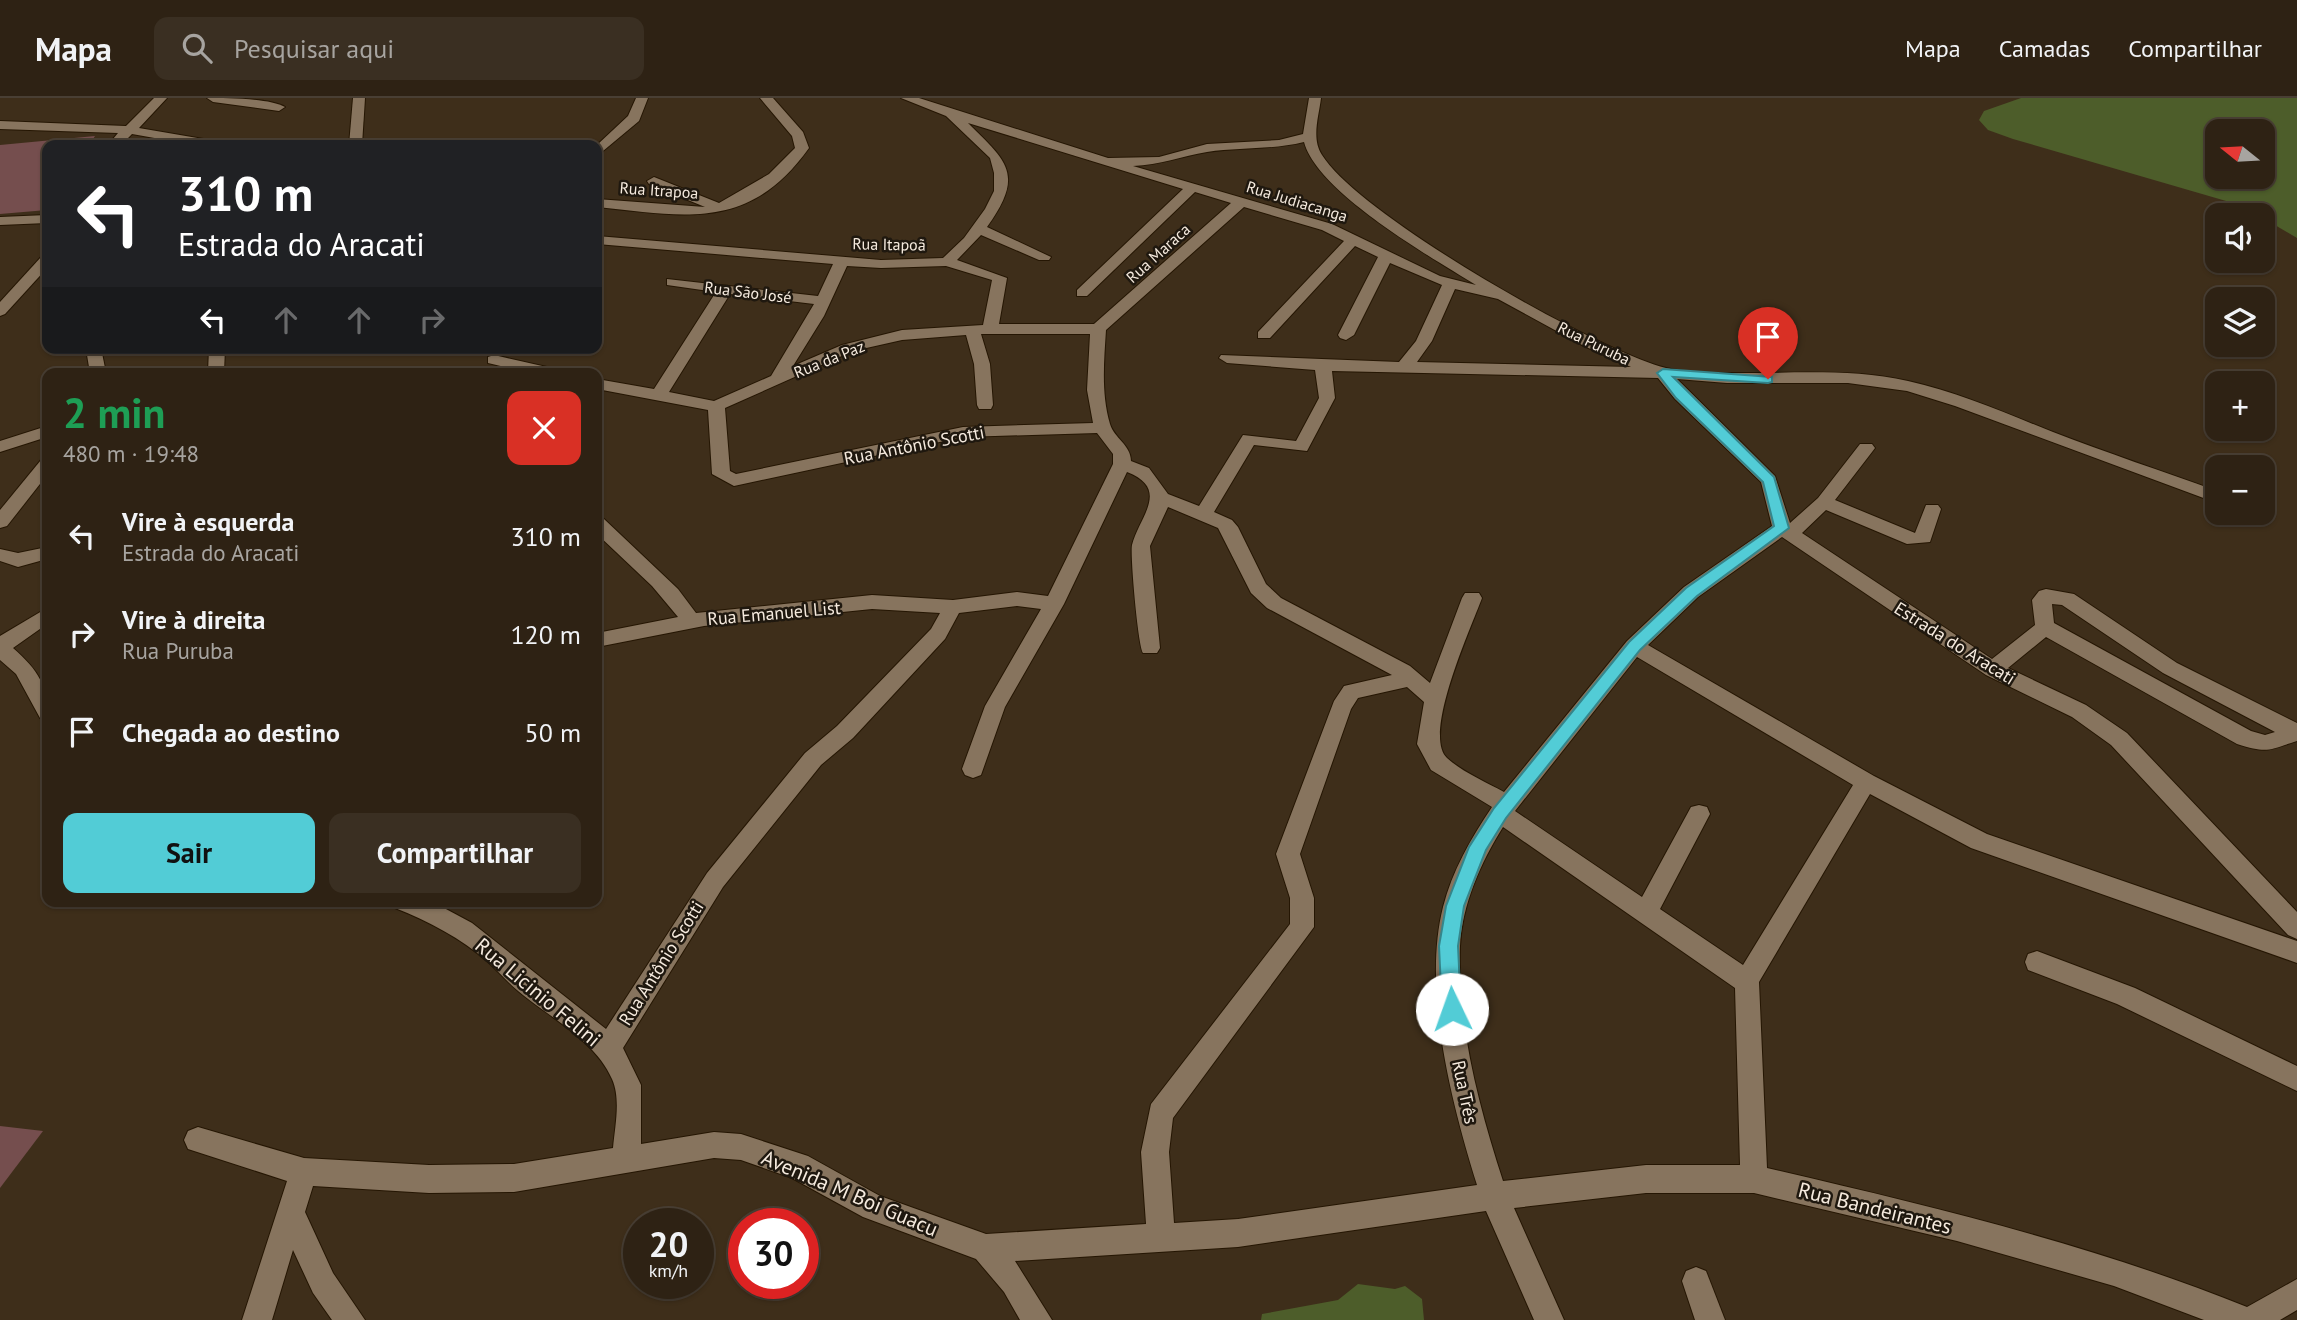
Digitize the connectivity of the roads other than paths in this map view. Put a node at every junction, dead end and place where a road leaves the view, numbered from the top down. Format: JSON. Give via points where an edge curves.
{"nodes":[{"id":1,"x":161,"y":98,"type":"edge"},
{"id":2,"x":213,"y":98,"type":"edge"},
{"id":3,"x":359,"y":98,"type":"edge"},
{"id":4,"x":642,"y":98,"type":"edge"},
{"id":5,"x":766,"y":98,"type":"edge"},
{"id":6,"x":907,"y":98,"type":"edge"},
{"id":7,"x":1315,"y":98,"type":"edge"},
{"id":8,"x":279,"y":107,"type":"dead end"},
{"id":9,"x":950,"y":113,"type":"junction"},
{"id":10,"x":0,"y":125,"type":"edge"},
{"id":11,"x":129,"y":130,"type":"junction"},
{"id":12,"x":1307,"y":137,"type":"junction"},
{"id":13,"x":119,"y":140,"type":"edge"},
{"id":14,"x":166,"y":140,"type":"edge"},
{"id":15,"x":356,"y":140,"type":"edge"},
{"id":16,"x":602,"y":147,"type":"edge"},
{"id":17,"x":1107,"y":162,"type":"junction"},
{"id":18,"x":654,"y":181,"type":"dead end"},
{"id":19,"x":1192,"y":188,"type":"junction"},
{"id":20,"x":1241,"y":202,"type":"junction"},
{"id":21,"x":602,"y":203,"type":"edge"},
{"id":22,"x":719,"y":208,"type":"junction"},
{"id":23,"x":42,"y":219,"type":"edge"},
{"id":24,"x":0,"y":221,"type":"edge"},
{"id":25,"x":978,"y":228,"type":"junction"},
{"id":26,"x":1354,"y":239,"type":"junction"},
{"id":27,"x":602,"y":243,"type":"edge"},
{"id":28,"x":1044,"y":257,"type":"dead end"},
{"id":29,"x":1385,"y":257,"type":"junction"},
{"id":30,"x":842,"y":261,"type":"junction"},
{"id":31,"x":947,"y":262,"type":"junction"},
{"id":32,"x":42,"y":265,"type":"edge"},
{"id":33,"x":672,"y":282,"type":"dead end"},
{"id":34,"x":1450,"y":284,"type":"junction"},
{"id":35,"x":726,"y":289,"type":"junction"},
{"id":36,"x":1082,"y":293,"type":"dead end"},
{"id":37,"x":1511,"y":298,"type":"junction"},
{"id":38,"x":823,"y":301,"type":"junction"},
{"id":39,"x":0,"y":311,"type":"edge"},
{"id":40,"x":990,"y":329,"type":"junction"},
{"id":41,"x":1098,"y":329,"type":"junction"},
{"id":42,"x":972,"y":330,"type":"junction"},
{"id":43,"x":1264,"y":335,"type":"dead end"},
{"id":44,"x":1346,"y":335,"type":"dead end"},
{"id":45,"x":1227,"y":358,"type":"dead end"},
{"id":46,"x":490,"y":360,"type":"edge"},
{"id":47,"x":1324,"y":366,"type":"junction"},
{"id":48,"x":1403,"y":367,"type":"junction"},
{"id":49,"x":529,"y":368,"type":"edge"},
{"id":50,"x":1663,"y":373,"type":"junction"},
{"id":51,"x":775,"y":382,"type":"junction"},
{"id":52,"x":602,"y":385,"type":"edge"},
{"id":53,"x":658,"y":396,"type":"junction"},
{"id":54,"x":985,"y":405,"type":"dead end"},
{"id":55,"x":716,"y":406,"type":"junction"},
{"id":56,"x":1102,"y":428,"type":"junction"},
{"id":57,"x":42,"y":434,"type":"edge"},
{"id":58,"x":0,"y":447,"type":"edge"},
{"id":59,"x":1867,"y":449,"type":"dead end"},
{"id":60,"x":1122,"y":464,"type":"junction"},
{"id":61,"x":42,"y":470,"type":"edge"},
{"id":62,"x":2205,"y":493,"type":"edge"},
{"id":63,"x":1159,"y":496,"type":"junction"},
{"id":64,"x":1824,"y":502,"type":"junction"},
{"id":65,"x":1932,"y":509,"type":"dead end"},
{"id":66,"x":1204,"y":513,"type":"junction"},
{"id":67,"x":0,"y":522,"type":"edge"},
{"id":68,"x":602,"y":529,"type":"edge"},
{"id":69,"x":1786,"y":531,"type":"junction"},
{"id":70,"x":0,"y":555,"type":"edge"},
{"id":71,"x":42,"y":555,"type":"edge"},
{"id":72,"x":1472,"y":598,"type":"dead end"},
{"id":73,"x":1054,"y":604,"type":"junction"},
{"id":74,"x":953,"y":607,"type":"junction"},
{"id":75,"x":42,"y":618,"type":"edge"},
{"id":76,"x":691,"y":621,"type":"junction"},
{"id":77,"x":2045,"y":627,"type":"junction"},
{"id":78,"x":602,"y":639,"type":"edge"},
{"id":79,"x":1634,"y":646,"type":"junction"},
{"id":80,"x":0,"y":647,"type":"edge"},
{"id":81,"x":1150,"y":648,"type":"dead end"},
{"id":82,"x":1993,"y":670,"type":"junction"},
{"id":83,"x":1411,"y":678,"type":"junction"},
{"id":84,"x":1435,"y":699,"type":"junction"},
{"id":85,"x":42,"y":703,"type":"edge"},
{"id":86,"x":2297,"y":733,"type":"edge"},
{"id":87,"x":973,"y":769,"type":"dead end"},
{"id":88,"x":1866,"y":782,"type":"junction"},
{"id":89,"x":1503,"y":809,"type":"junction"},
{"id":90,"x":1699,"y":814,"type":"dead end"},
{"id":91,"x":416,"y":907,"type":"edge"},
{"id":92,"x":1647,"y":911,"type":"junction"},
{"id":93,"x":2297,"y":928,"type":"edge"},
{"id":94,"x":2297,"y":952,"type":"edge"},
{"id":95,"x":2037,"y":962,"type":"dead end"},
{"id":96,"x":1747,"y":982,"type":"junction"},
{"id":97,"x":607,"y":1050,"type":"junction"},
{"id":98,"x":2297,"y":1079,"type":"edge"},
{"id":99,"x":198,"y":1140,"type":"dead end"},
{"id":100,"x":626,"y":1160,"type":"junction"},
{"id":101,"x":304,"y":1172,"type":"junction"},
{"id":102,"x":1754,"y":1179,"type":"junction"},
{"id":103,"x":1494,"y":1196,"type":"junction"},
{"id":104,"x":292,"y":1213,"type":"junction"},
{"id":105,"x":1161,"y":1237,"type":"junction"},
{"id":106,"x":986,"y":1248,"type":"junction"},
{"id":107,"x":1696,"y":1281,"type":"dead end"},
{"id":108,"x":2297,"y":1294,"type":"edge"},
{"id":109,"x":257,"y":1320,"type":"edge"},
{"id":110,"x":350,"y":1320,"type":"edge"},
{"id":111,"x":1037,"y":1320,"type":"edge"},
{"id":112,"x":1549,"y":1320,"type":"edge"},
{"id":113,"x":1710,"y":1320,"type":"edge"},
{"id":114,"x":2243,"y":1320,"type":"edge"},
{"id":115,"x":2252,"y":1320,"type":"edge"}],
"edges":[{"from":1,"to":11,"type":"street"},
{"from":2,"to":8,"type":"street"},
{"from":3,"to":15,"type":"street"},
{"from":4,"to":16,"type":"street","via":[[634,118]]},
{"from":5,"to":22,"type":"street","name":"Rua Itrapoa","via":[[798,135],[802,148],[787,168]]},
{"from":6,"to":9,"type":"street","name":"Rua Itapoã"},
{"from":7,"to":12,"type":"street"},
{"from":9,"to":17,"type":"street","name":"Rua Judiacanga"},
{"from":9,"to":25,"type":"street","name":"Rua Itapoã","via":[[996,158],[1001,173],[1001,191]]},
{"from":10,"to":11,"type":"street"},
{"from":11,"to":13,"type":"street"},
{"from":11,"to":14,"type":"street"},
{"from":12,"to":17,"type":"street","via":[[1279,144],[1207,148],[1159,161]]},
{"from":12,"to":37,"type":"street","name":"Rua Puruba","via":[[1319,162],[1358,198]]},
{"from":17,"to":19,"type":"street","name":"Rua Judiacanga"},
{"from":18,"to":22,"type":"street","name":"Rua Itrapoa"},
{"from":19,"to":20,"type":"street","name":"Rua Judiacanga"},
{"from":19,"to":36,"type":"street"},
{"from":20,"to":26,"type":"street","name":"Rua Judiacanga"},
{"from":20,"to":41,"type":"street","name":"Rua Maraca"},
{"from":21,"to":22,"type":"street","name":"Rua Itrapoa","via":[[701,211]]},
{"from":23,"to":24,"type":"street"},
{"from":25,"to":28,"type":"street"},
{"from":25,"to":31,"type":"street","name":"Rua Itapoã"},
{"from":26,"to":29,"type":"street","name":"Rua Judiacanga"},
{"from":26,"to":43,"type":"street"},
{"from":27,"to":30,"type":"street","name":"Rua Itapoã"},
{"from":29,"to":34,"type":"street","name":"Rua Judiacanga"},
{"from":29,"to":44,"type":"street"},
{"from":30,"to":31,"type":"street","name":"Rua Itapoã"},
{"from":30,"to":38,"type":"street"},
{"from":31,"to":40,"type":"street","via":[[1000,278]]},
{"from":32,"to":39,"type":"street"},
{"from":33,"to":35,"type":"street","name":"Rua São José"},
{"from":34,"to":37,"type":"street","name":"Rua Judiacanga"},
{"from":34,"to":48,"type":"street","via":[[1425,336]]},
{"from":35,"to":38,"type":"street","name":"Rua São José"},
{"from":35,"to":53,"type":"street"},
{"from":37,"to":50,"type":"street","name":"Rua Puruba","via":[[1584,342]]},
{"from":38,"to":51,"type":"street"},
{"from":40,"to":41,"type":"street","name":"Rua da Paz"},
{"from":40,"to":42,"type":"street","name":"Rua da Paz"},
{"from":41,"to":56,"type":"street","via":[[1095,390]]},
{"from":42,"to":51,"type":"street","name":"Rua da Paz","via":[[873,341]]},
{"from":42,"to":54,"type":"street","via":[[982,363]]},
{"from":45,"to":47,"type":"street"},
{"from":46,"to":49,"type":"street"},
{"from":47,"to":48,"type":"street"},
{"from":47,"to":66,"type":"street","via":[[1327,398],[1301,447],[1249,439]]},
{"from":48,"to":50,"type":"street"},
{"from":50,"to":62,"type":"street","name":"Rua Puruba","via":[[1726,379],[1841,376],[1911,386]]},
{"from":50,"to":69,"type":"street","via":[[1769,480]]},
{"from":51,"to":55,"type":"street","name":"Rua da Paz"},
{"from":52,"to":53,"type":"street"},
{"from":53,"to":55,"type":"street"},
{"from":55,"to":56,"type":"street","name":"Rua Antônio Scotti","via":[[721,474],[734,481],[962,432]]},
{"from":56,"to":60,"type":"street","via":[[1122,453]]},
{"from":57,"to":58,"type":"street"},
{"from":59,"to":64,"type":"street","name":"Rua Três"},
{"from":60,"to":63,"type":"street","via":[[1143,472]]},
{"from":60,"to":73,"type":"street"},
{"from":61,"to":67,"type":"street"},
{"from":63,"to":66,"type":"street"},
{"from":63,"to":81,"type":"street","via":[[1141,546]]},
{"from":64,"to":65,"type":"street","via":[[1914,540],[1923,538]]},
{"from":64,"to":69,"type":"street","name":"Rua Três"},
{"from":66,"to":83,"type":"street","via":[[1231,531],[1258,588],[1274,603]]},
{"from":68,"to":76,"type":"street","via":[[680,601]]},
{"from":69,"to":79,"type":"street","name":"Rua Três","via":[[1691,592]]},
{"from":69,"to":82,"type":"street","name":"Estrada do Aracati"},
{"from":70,"to":71,"type":"street","via":[[18,560]]},
{"from":72,"to":84,"type":"street"},
{"from":73,"to":74,"type":"street","via":[[1017,599]]},
{"from":73,"to":87,"type":"street","via":[[995,706]]},
{"from":74,"to":76,"type":"street","name":"Rua Emanuel List","via":[[872,602]]},
{"from":74,"to":97,"type":"street","name":"Rua Antônio Scotti","via":[[938,634],[813,760],[715,880]]},
{"from":75,"to":80,"type":"street"},
{"from":76,"to":78,"type":"street","name":"Rua Emanuel List"},
{"from":77,"to":82,"type":"street"},
{"from":77,"to":86,"type":"street","via":[[2245,738],[2266,744]]},
{"from":77,"to":86,"type":"street","via":[[2042,600],[2046,596],[2067,599],[2170,668]]},
{"from":79,"to":88,"type":"street"},
{"from":79,"to":89,"type":"street","name":"Rua Três"},
{"from":80,"to":85,"type":"street","via":[[24,669]]},
{"from":82,"to":93,"type":"street","name":"Estrada do Aracati","via":[[2079,711],[2119,739]]},
{"from":83,"to":84,"type":"street"},
{"from":83,"to":105,"type":"street","via":[[1352,692],[1341,708],[1288,854],[1302,898],[1301,927],[1160,1113],[1155,1152]]},
{"from":84,"to":89,"type":"street","via":[[1428,744],[1439,764]]},
{"from":88,"to":94,"type":"street","via":[[1979,841]]},
{"from":88,"to":96,"type":"street"},
{"from":89,"to":92,"type":"street"},
{"from":89,"to":103,"type":"street","name":"Rua Três","via":[[1478,847],[1460,894],[1448,946],[1453,1030],[1472,1126]]},
{"from":90,"to":92,"type":"street"},
{"from":91,"to":97,"type":"street","name":"Rua Licinio Felini","via":[[495,953]]},
{"from":92,"to":96,"type":"street"},
{"from":95,"to":98,"type":"street","via":[[2126,996]]},
{"from":96,"to":102,"type":"street"},
{"from":97,"to":100,"type":"street","name":"Rua Licinio Felini","via":[[628,1084]]},
{"from":99,"to":101,"type":"street","name":"Avenida M Boi Guacu"},
{"from":100,"to":101,"type":"street","name":"Avenida M Boi Guacu","via":[[514,1178]]},
{"from":100,"to":106,"type":"street","name":"Avenida M Boi Guacu","via":[[715,1145],[741,1147],[797,1166],[873,1208]]},
{"from":101,"to":104,"type":"street"},
{"from":102,"to":103,"type":"street","name":"Rua Bandeirantes","via":[[1646,1180]]},
{"from":102,"to":114,"type":"street","name":"Rua Bandeirantes","via":[[2087,1265]]},
{"from":103,"to":105,"type":"street","name":"Avenida M Boi Guacu","via":[[1238,1233]]},
{"from":103,"to":112,"type":"street"},
{"from":104,"to":109,"type":"street"},
{"from":104,"to":110,"type":"street","via":[[323,1283]]},
{"from":105,"to":106,"type":"street","name":"Avenida M Boi Guacu"},
{"from":106,"to":111,"type":"street"},
{"from":107,"to":113,"type":"street"},
{"from":108,"to":115,"type":"street"}]}
